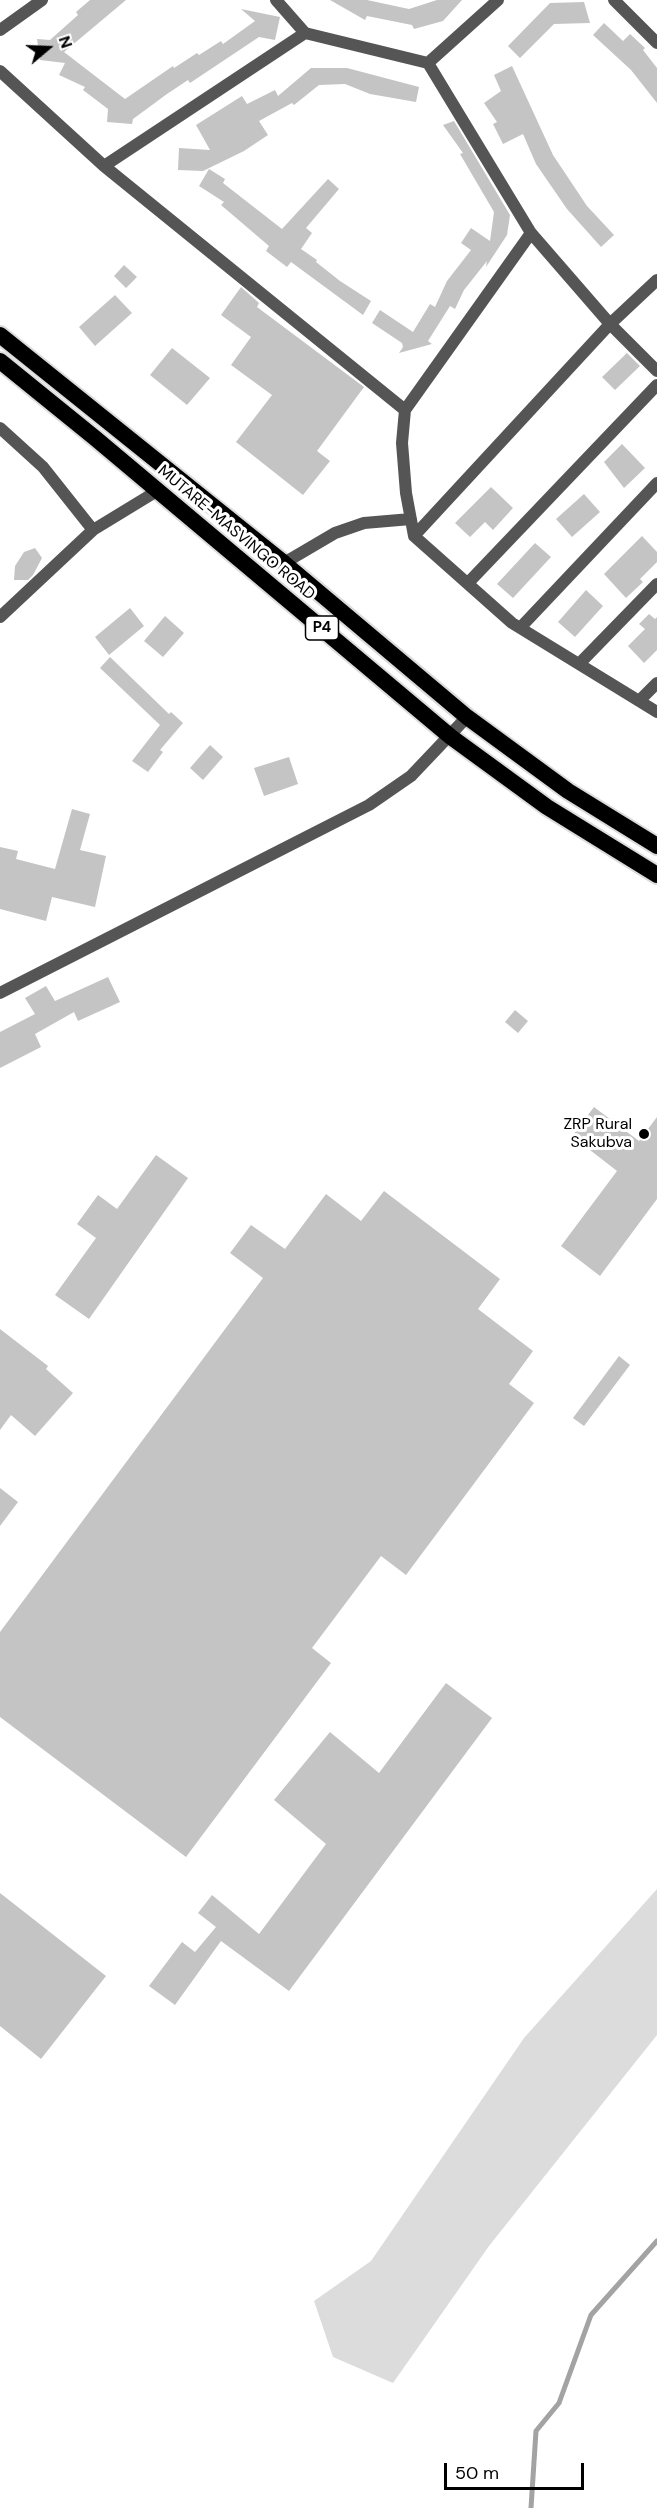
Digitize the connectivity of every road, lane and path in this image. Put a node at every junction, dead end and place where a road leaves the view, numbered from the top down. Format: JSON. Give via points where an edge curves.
{"nodes":[{"id":1,"x":42,"y":0,"type":"edge"},
{"id":2,"x":276,"y":0,"type":"edge"},
{"id":3,"x":498,"y":0,"type":"edge"},
{"id":4,"x":614,"y":0,"type":"edge"},
{"id":5,"x":0,"y":30,"type":"edge"},
{"id":6,"x":305,"y":33,"type":"junction"},
{"id":7,"x":657,"y":43,"type":"edge"},
{"id":8,"x":428,"y":63,"type":"junction"},
{"id":9,"x":0,"y":71,"type":"edge"},
{"id":10,"x":104,"y":166,"type":"junction"},
{"id":11,"x":531,"y":233,"type":"junction"},
{"id":12,"x":657,"y":280,"type":"edge"},
{"id":13,"x":610,"y":324,"type":"junction"},
{"id":14,"x":0,"y":335,"type":"edge"},
{"id":15,"x":0,"y":362,"type":"edge"},
{"id":16,"x":657,"y":371,"type":"edge"},
{"id":17,"x":657,"y":385,"type":"edge"},
{"id":18,"x":405,"y":410,"type":"junction"},
{"id":19,"x":0,"y":428,"type":"edge"},
{"id":20,"x":657,"y":483,"type":"edge"},
{"id":21,"x":158,"y":491,"type":"junction"},
{"id":22,"x":411,"y":519,"type":"junction"},
{"id":23,"x":93,"y":530,"type":"junction"},
{"id":24,"x":414,"y":536,"type":"junction"},
{"id":25,"x":284,"y":563,"type":"junction"},
{"id":26,"x":468,"y":583,"type":"junction"},
{"id":27,"x":657,"y":584,"type":"edge"},
{"id":28,"x":0,"y":617,"type":"edge"},
{"id":29,"x":520,"y":628,"type":"junction"},
{"id":30,"x":579,"y":664,"type":"junction"},
{"id":31,"x":657,"y":683,"type":"edge"},
{"id":32,"x":639,"y":701,"type":"junction"},
{"id":33,"x":657,"y":712,"type":"edge"},
{"id":34,"x":467,"y":717,"type":"junction"},
{"id":35,"x":450,"y":737,"type":"junction"},
{"id":36,"x":657,"y":846,"type":"edge"},
{"id":37,"x":657,"y":875,"type":"edge"},
{"id":38,"x":0,"y":993,"type":"edge"}],
"edges":[{"from":1,"to":5,"type":"street"},
{"from":2,"to":6,"type":"street"},
{"from":3,"to":8,"type":"street"},
{"from":4,"to":7,"type":"street"},
{"from":6,"to":8,"type":"street"},
{"from":6,"to":10,"type":"street"},
{"from":8,"to":11,"type":"street"},
{"from":9,"to":10,"type":"street"},
{"from":10,"to":18,"type":"street"},
{"from":11,"to":13,"type":"street"},
{"from":11,"to":18,"type":"street"},
{"from":12,"to":13,"type":"street"},
{"from":13,"to":16,"type":"street"},
{"from":13,"to":24,"type":"street"},
{"from":14,"to":25,"type":"highway","name":"MUTARE-MASVINGO ROAD","number":"P4"},
{"from":15,"to":21,"type":"highway","name":"MUTARE-MASVINGO ROAD","number":"P4"},
{"from":17,"to":26,"type":"street"},
{"from":18,"to":22,"type":"street","via":[[402,443]]},
{"from":19,"to":23,"type":"street","via":[[43,467]]},
{"from":20,"to":29,"type":"street"},
{"from":21,"to":23,"type":"street"},
{"from":21,"to":35,"type":"highway","name":"MUTARE-MASVINGO ROAD","number":"P4"},
{"from":22,"to":24,"type":"street"},
{"from":22,"to":25,"type":"street","via":[[364,523],[335,533]]},
{"from":23,"to":28,"type":"street"},
{"from":24,"to":26,"type":"street"},
{"from":25,"to":34,"type":"highway","name":"MUTARE-MASVINGO ROAD","number":"P4"},
{"from":26,"to":29,"type":"street"},
{"from":27,"to":30,"type":"street"},
{"from":29,"to":30,"type":"street"},
{"from":30,"to":32,"type":"street"},
{"from":31,"to":32,"type":"street"},
{"from":32,"to":33,"type":"street"},
{"from":34,"to":35,"type":"street"},
{"from":34,"to":36,"type":"highway","name":"MUTARE-MASVINGO ROAD","number":"P4","via":[[567,791]]},
{"from":35,"to":37,"type":"highway","name":"MUTARE-MASVINGO ROAD","number":"P4","via":[[547,807]]},
{"from":35,"to":38,"type":"street","via":[[411,776],[369,805]]}]}
